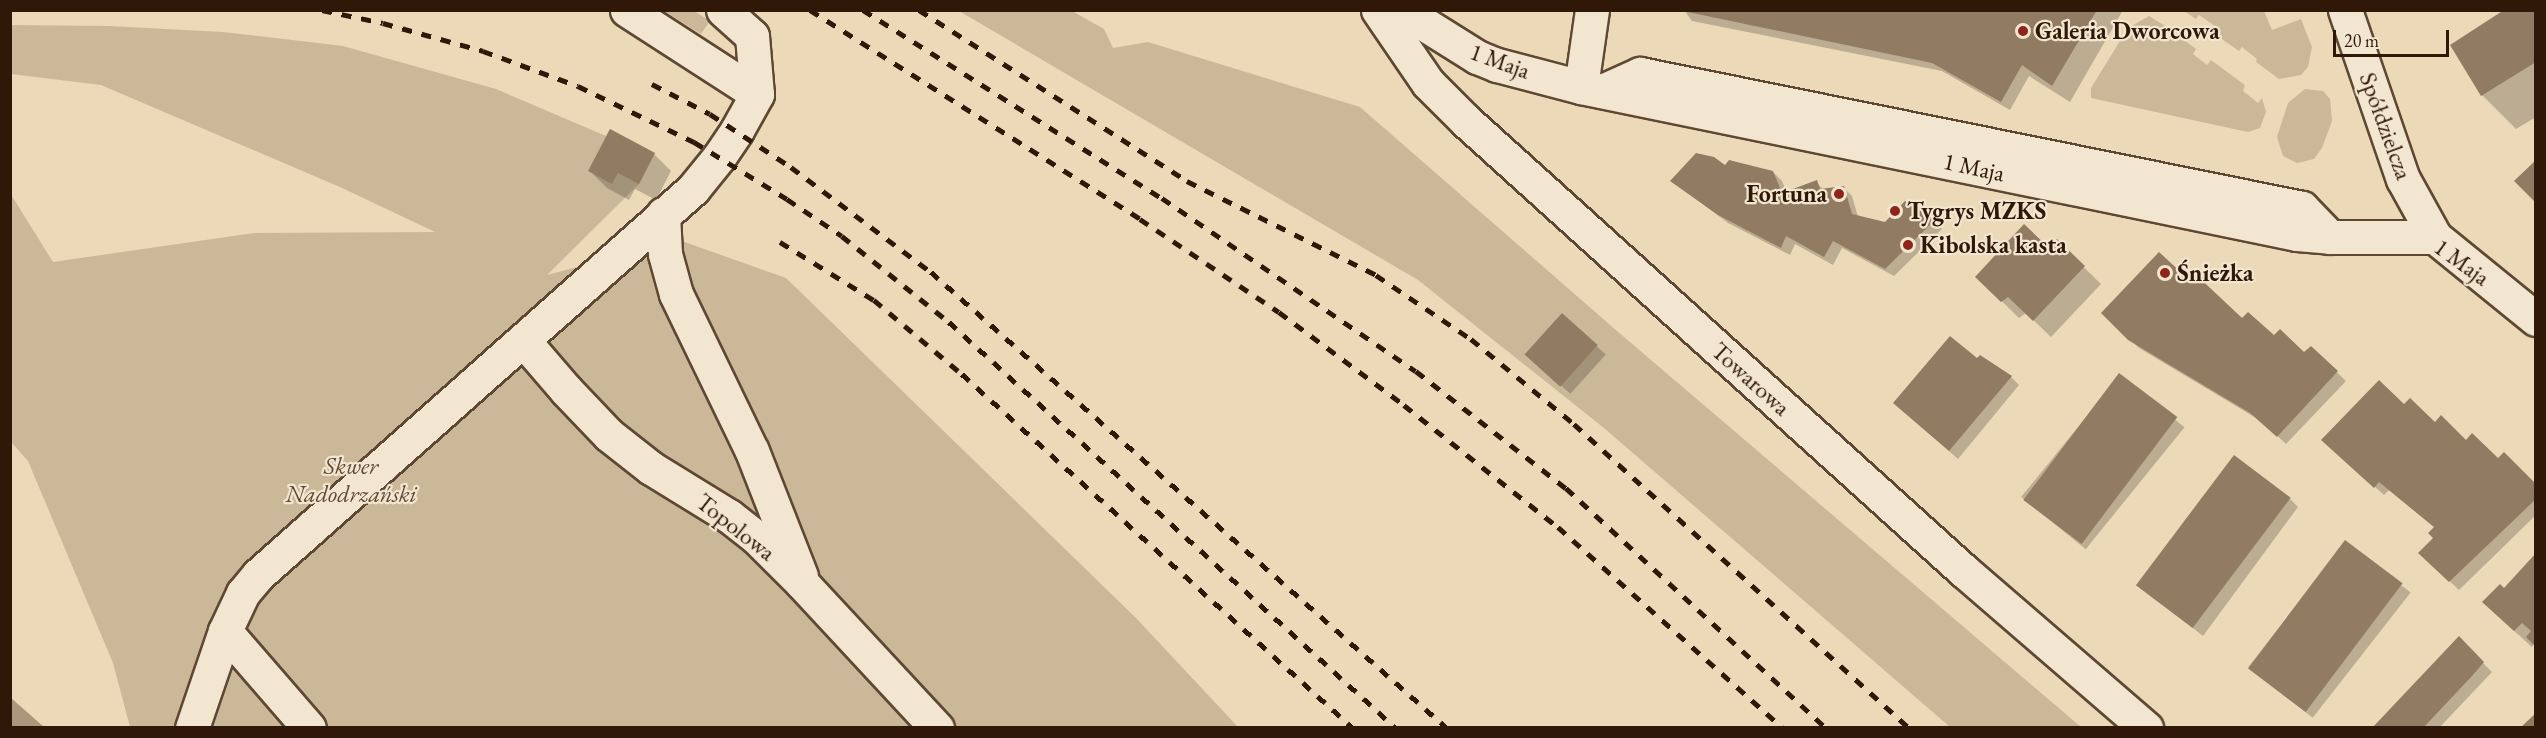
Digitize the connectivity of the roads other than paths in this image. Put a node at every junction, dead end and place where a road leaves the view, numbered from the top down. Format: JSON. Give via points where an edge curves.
{"nodes":[{"id":1,"x":627,"y":10,"type":"edge"},
{"id":2,"x":723,"y":10,"type":"edge"},
{"id":3,"x":1378,"y":10,"type":"edge"},
{"id":4,"x":1402,"y":10,"type":"edge"},
{"id":5,"x":1592,"y":10,"type":"edge"},
{"id":6,"x":2345,"y":10,"type":"edge"},
{"id":7,"x":1592,"y":89,"type":"junction"},
{"id":8,"x":757,"y":94,"type":"junction"},
{"id":9,"x":663,"y":214,"type":"junction"},
{"id":10,"x":2435,"y":237,"type":"junction"},
{"id":11,"x":2535,"y":319,"type":"edge"},
{"id":12,"x":523,"y":339,"type":"junction"},
{"id":13,"x":804,"y":584,"type":"junction"},
{"id":14,"x":225,"y":631,"type":"junction"},
{"id":15,"x":192,"y":728,"type":"edge"},
{"id":16,"x":309,"y":728,"type":"edge"},
{"id":17,"x":937,"y":728,"type":"edge"},
{"id":18,"x":2146,"y":728,"type":"edge"}],
"edges":[{"from":1,"to":8,"type":"street"},
{"from":2,"to":8,"type":"street","via":[[752,36]]},
{"from":3,"to":18,"type":"street","name":"Towarowa","via":[[1428,83],[1466,121],[1963,570]]},
{"from":4,"to":7,"type":"street","name":"1 Maja","via":[[1477,57]]},
{"from":5,"to":7,"type":"street"},
{"from":6,"to":10,"type":"street","name":"Spółdzielcza","via":[[2403,179]]},
{"from":7,"to":10,"type":"street","name":"1 Maja","via":[[2296,234]]},
{"from":8,"to":9,"type":"street","via":[[719,157],[693,189]]},
{"from":9,"to":12,"type":"street"},
{"from":9,"to":13,"type":"street","via":[[665,254],[676,294],[752,450]]},
{"from":10,"to":11,"type":"street","name":"1 Maja"},
{"from":12,"to":13,"type":"street","name":"Topolowa","via":[[609,435],[651,468],[729,516]]},
{"from":12,"to":14,"type":"street","via":[[258,575],[243,593]]},
{"from":13,"to":17,"type":"street","name":"Topolowa"},
{"from":14,"to":15,"type":"street"},
{"from":14,"to":16,"type":"street"}]}
